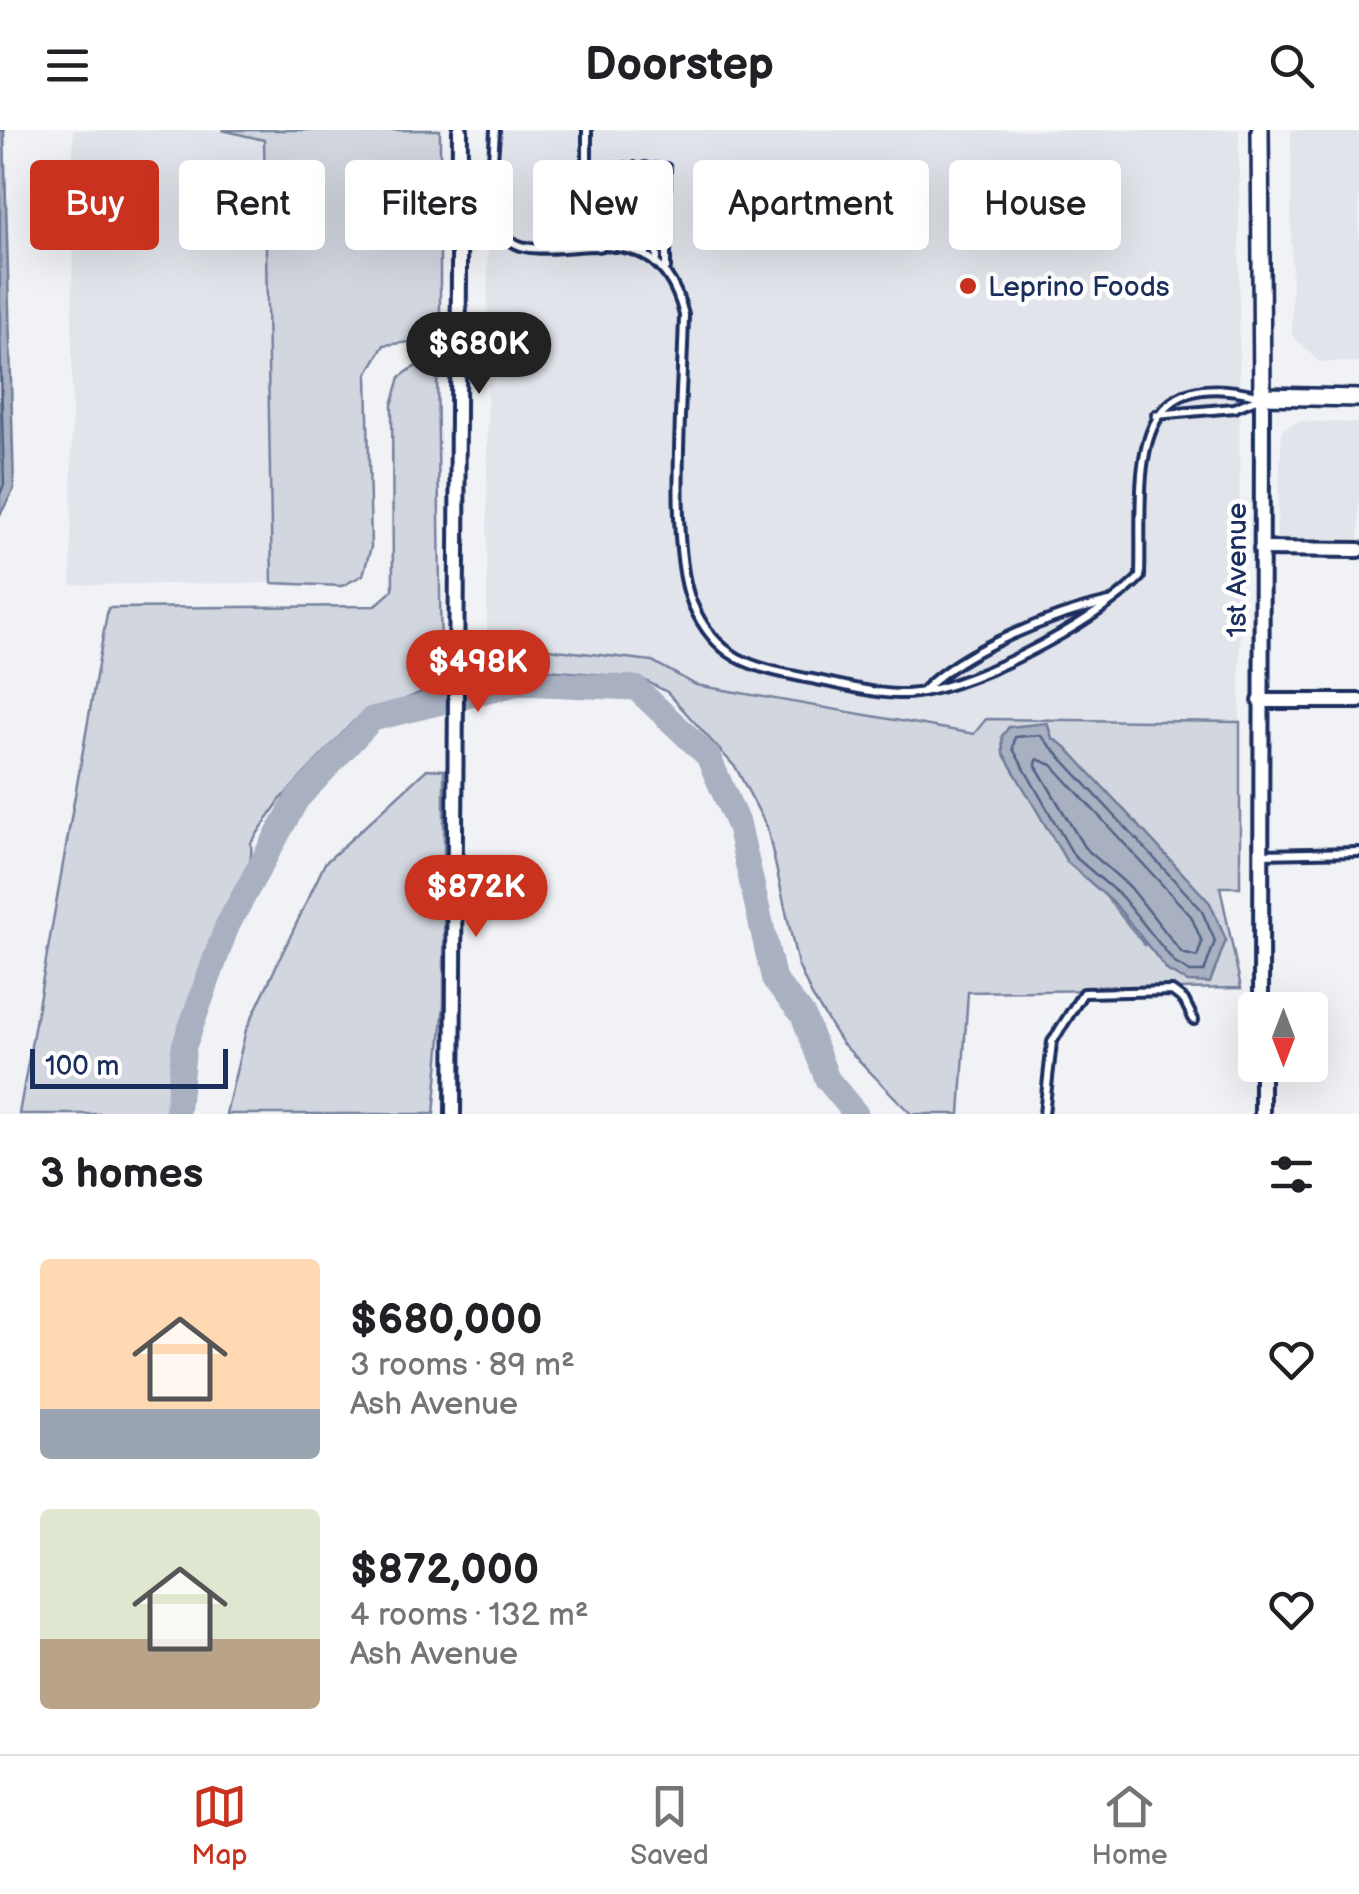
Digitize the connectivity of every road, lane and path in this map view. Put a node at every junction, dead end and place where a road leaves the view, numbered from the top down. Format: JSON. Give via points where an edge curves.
{"nodes":[{"id":1,"x":460,"y":130,"type":"edge"},
{"id":2,"x":494,"y":130,"type":"edge"},
{"id":3,"x":588,"y":130,"type":"edge"},
{"id":4,"x":1260,"y":130,"type":"edge"},
{"id":5,"x":588,"y":160,"type":"edge"},
{"id":6,"x":533,"y":248,"type":"edge"},
{"id":7,"x":631,"y":250,"type":"edge"},
{"id":8,"x":646,"y":250,"type":"edge"},
{"id":9,"x":657,"y":250,"type":"edge"},
{"id":10,"x":666,"y":250,"type":"edge"},
{"id":11,"x":646,"y":254,"type":"junction"},
{"id":12,"x":657,"y":260,"type":"junction"},
{"id":13,"x":666,"y":270,"type":"junction"},
{"id":14,"x":1262,"y":396,"type":"junction"},
{"id":15,"x":1359,"y":398,"type":"edge"},
{"id":16,"x":1155,"y":415,"type":"junction"},
{"id":17,"x":1262,"y":550,"type":"junction"},
{"id":18,"x":1359,"y":550,"type":"edge"},
{"id":19,"x":1117,"y":600,"type":"junction"},
{"id":20,"x":923,"y":691,"type":"junction"},
{"id":21,"x":1260,"y":701,"type":"junction"},
{"id":22,"x":1359,"y":701,"type":"edge"},
{"id":23,"x":1359,"y":852,"type":"edge"},
{"id":24,"x":1261,"y":854,"type":"junction"},
{"id":25,"x":1261,"y":992,"type":"edge"},
{"id":26,"x":1194,"y":1020,"type":"dead end"},
{"id":27,"x":1262,"y":1082,"type":"edge"},
{"id":28,"x":454,"y":1114,"type":"edge"},
{"id":29,"x":1044,"y":1114,"type":"edge"},
{"id":30,"x":1262,"y":1114,"type":"edge"}],
"edges":[{"from":1,"to":28,"type":"street"},
{"from":2,"to":6,"type":"lane","via":[[497,224],[510,241]]},
{"from":3,"to":5,"type":"lane"},
{"from":4,"to":14,"type":"street","name":"1st Avenue"},
{"from":7,"to":11,"type":"lane"},
{"from":8,"to":11,"type":"lane"},
{"from":9,"to":12,"type":"lane"},
{"from":10,"to":13,"type":"lane"},
{"from":11,"to":12,"type":"lane"},
{"from":12,"to":13,"type":"lane"},
{"from":13,"to":20,"type":"lane","via":[[677,284],[684,315],[680,564],[712,638],[748,666],[900,694]]},
{"from":14,"to":15,"type":"street"},
{"from":14,"to":16,"type":"lane","via":[[1234,408]]},
{"from":14,"to":16,"type":"lane","via":[[1235,389],[1181,392]]},
{"from":14,"to":17,"type":"street","name":"1st Avenue"},
{"from":16,"to":19,"type":"lane","via":[[1143,470],[1140,577]]},
{"from":17,"to":18,"type":"street"},
{"from":17,"to":21,"type":"street","name":"1st Avenue"},
{"from":19,"to":20,"type":"lane","via":[[1078,626],[948,687]]},
{"from":19,"to":20,"type":"lane","via":[[1068,611],[941,672]]},
{"from":21,"to":22,"type":"street"},
{"from":21,"to":24,"type":"street","name":"1st Avenue"},
{"from":23,"to":24,"type":"lane"},
{"from":24,"to":25,"type":"street","name":"1st Avenue"},
{"from":26,"to":29,"type":"lane","via":[[1172,991],[1083,994],[1052,1042]]},
{"from":27,"to":30,"type":"street"}]}
